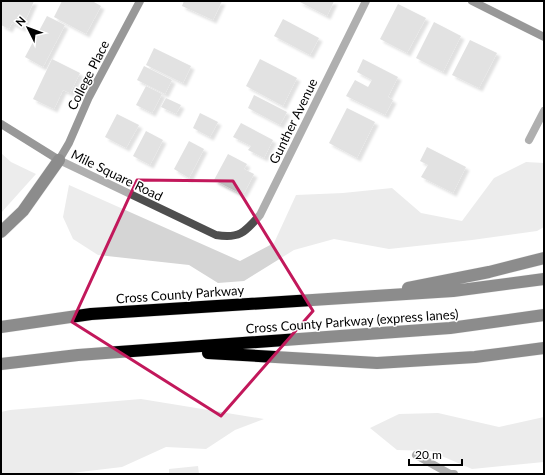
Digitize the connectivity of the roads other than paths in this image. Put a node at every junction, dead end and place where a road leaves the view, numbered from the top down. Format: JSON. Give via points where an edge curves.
{"nodes":[{"id":1,"x":140,"y":1,"type":"edge"},
{"id":2,"x":366,"y":1,"type":"edge"},
{"id":3,"x":472,"y":1,"type":"edge"},
{"id":4,"x":544,"y":38,"type":"edge"},
{"id":5,"x":544,"y":111,"type":"edge"},
{"id":6,"x":1,"y":124,"type":"edge"},
{"id":7,"x":529,"y":140,"type":"dead end"},
{"id":8,"x":59,"y":160,"type":"junction"},
{"id":9,"x":1,"y":232,"type":"edge"},
{"id":10,"x":227,"y":237,"type":"joint"},
{"id":11,"x":544,"y":258,"type":"edge"},
{"id":12,"x":544,"y":279,"type":"edge"},
{"id":13,"x":362,"y":296,"type":"junction"},
{"id":14,"x":544,"y":315,"type":"edge"},
{"id":15,"x":1,"y":327,"type":"edge"},
{"id":16,"x":544,"y":348,"type":"edge"},
{"id":17,"x":161,"y":350,"type":"junction"},
{"id":18,"x":1,"y":364,"type":"edge"},
{"id":19,"x":416,"y":455,"type":"dead end"},
{"id":20,"x":454,"y":474,"type":"edge"}],
"edges":[{"from":1,"to":8,"type":"street","name":"College Place","via":[[89,97],[70,143]]},
{"from":2,"to":10,"type":"street","name":"Gunther Avenue","via":[[260,215],[244,232]]},
{"from":3,"to":4,"type":"street"},
{"from":5,"to":7,"type":"street"},
{"from":6,"to":8,"type":"street","name":"Mile Square Road"},
{"from":8,"to":9,"type":"highway","via":[[23,210]]},
{"from":8,"to":10,"type":"street","name":"Mile Square Road","via":[[216,235]]},
{"from":11,"to":13,"type":"highway","via":[[490,272]]},
{"from":12,"to":13,"type":"highway","name":"Cross County Parkway (express lanes)","via":[[461,290]]},
{"from":13,"to":15,"type":"highway","name":"Cross County Parkway","via":[[90,314]]},
{"from":14,"to":17,"type":"highway","name":"Cross County Parkway (express lanes)","via":[[450,328]]},
{"from":16,"to":17,"type":"highway","via":[[468,358],[377,363]]},
{"from":17,"to":18,"type":"highway","via":[[78,355]]},
{"from":19,"to":20,"type":"street"}]}
